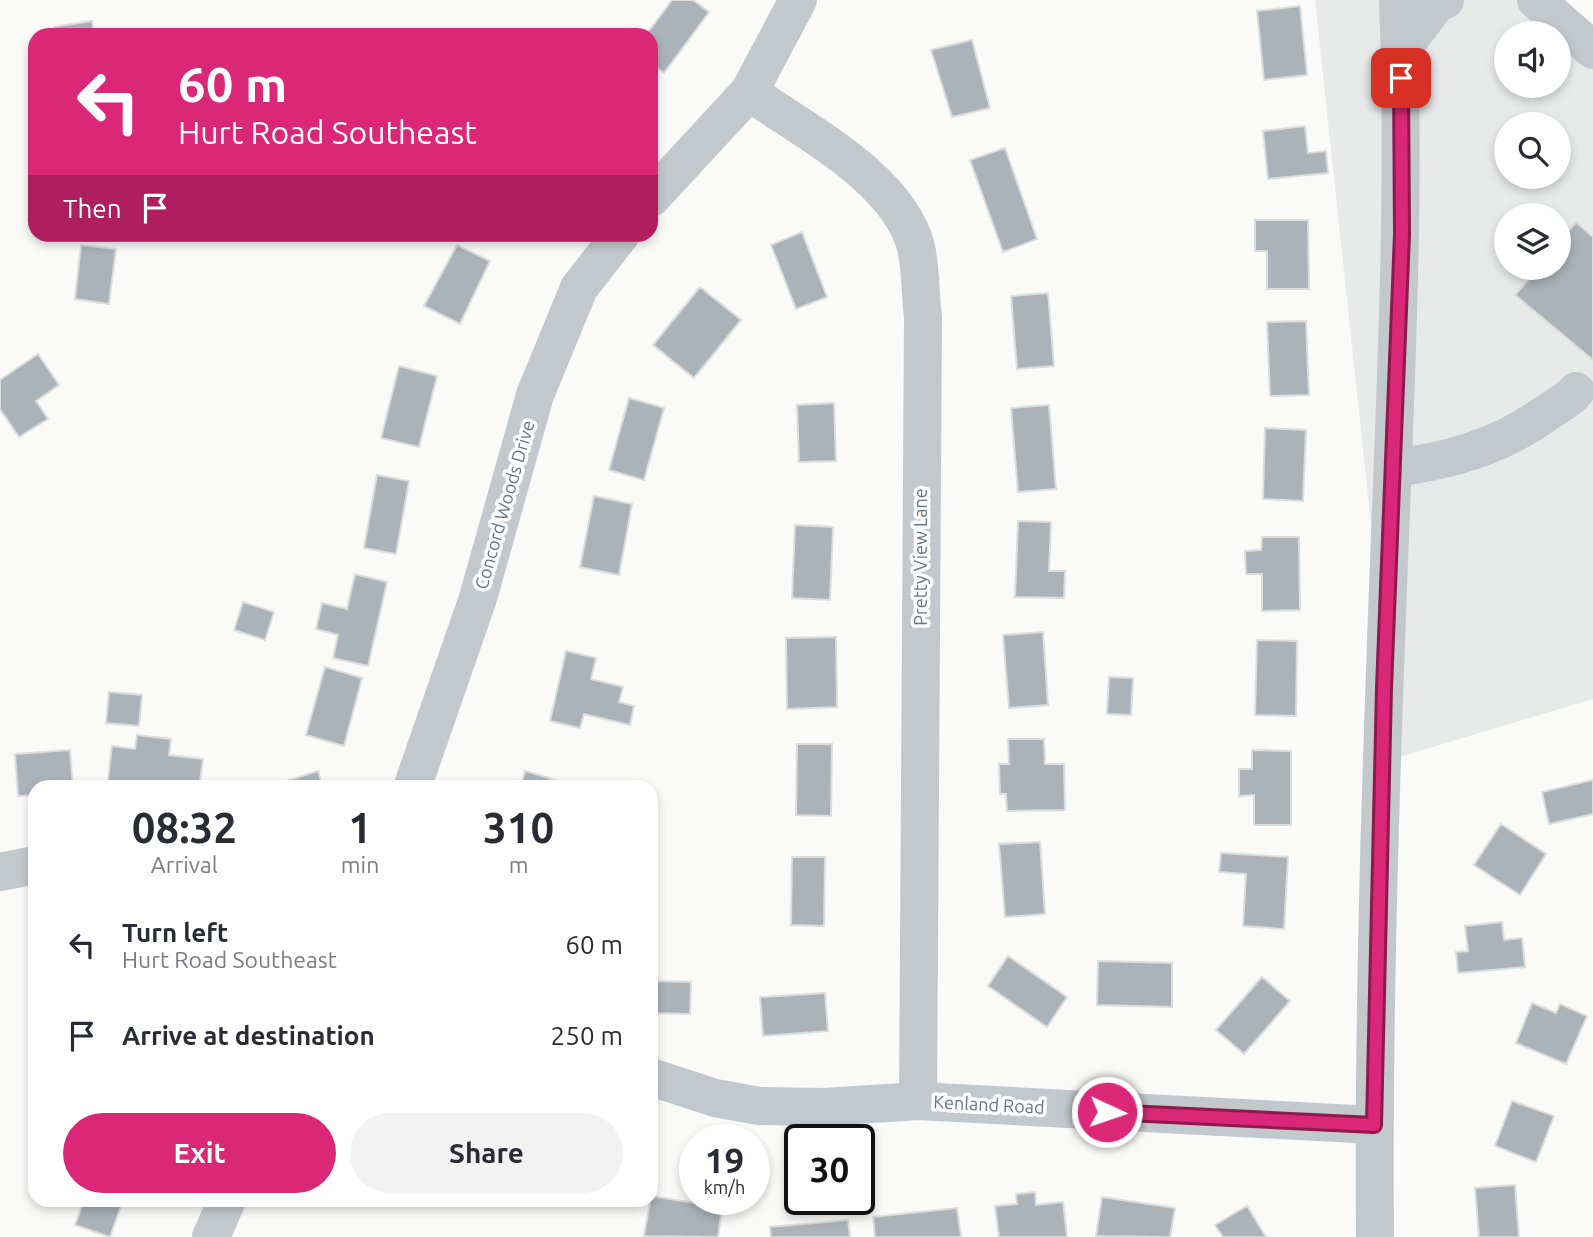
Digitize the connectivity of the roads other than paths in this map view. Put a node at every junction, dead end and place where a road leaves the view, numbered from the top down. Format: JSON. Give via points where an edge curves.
{"nodes":[{"id":1,"x":798,"y":0,"type":"edge"},
{"id":2,"x":1398,"y":0,"type":"edge"},
{"id":3,"x":1445,"y":0,"type":"edge"},
{"id":4,"x":1536,"y":0,"type":"edge"},
{"id":5,"x":1593,"y":50,"type":"edge"},
{"id":6,"x":1400,"y":52,"type":"junction"},
{"id":7,"x":749,"y":92,"type":"junction"},
{"id":8,"x":658,"y":190,"type":"edge"},
{"id":9,"x":615,"y":242,"type":"edge"},
{"id":10,"x":1576,"y":391,"type":"dead end"},
{"id":11,"x":1393,"y":468,"type":"junction"},
{"id":12,"x":415,"y":780,"type":"edge"},
{"id":13,"x":28,"y":866,"type":"edge"},
{"id":14,"x":0,"y":872,"type":"edge"},
{"id":15,"x":658,"y":1079,"type":"edge"},
{"id":16,"x":918,"y":1101,"type":"junction"},
{"id":17,"x":1374,"y":1125,"type":"junction"},
{"id":18,"x":224,"y":1207,"type":"edge"},
{"id":19,"x":211,"y":1237,"type":"edge"},
{"id":20,"x":1375,"y":1237,"type":"edge"}],
"edges":[{"from":1,"to":7,"type":"street"},
{"from":2,"to":6,"type":"street"},
{"from":3,"to":6,"type":"street","via":[[1437,3]]},
{"from":4,"to":5,"type":"street"},
{"from":6,"to":11,"type":"street","via":[[1402,234]]},
{"from":7,"to":8,"type":"street"},
{"from":7,"to":16,"type":"street","name":"Pretty View Lane","via":[[866,174],[901,210],[916,247],[923,317]]},
{"from":9,"to":12,"type":"street","name":"Concord Woods Drive","via":[[579,288],[535,395],[478,598]]},
{"from":10,"to":11,"type":"street","via":[[1532,424],[1485,448]]},
{"from":11,"to":17,"type":"street"},
{"from":13,"to":14,"type":"street"},
{"from":15,"to":16,"type":"street","name":"Kenland Road","via":[[715,1098],[759,1105],[825,1107]]},
{"from":16,"to":17,"type":"street","name":"Kenland Road"},
{"from":17,"to":20,"type":"street"},
{"from":18,"to":19,"type":"street"}]}
